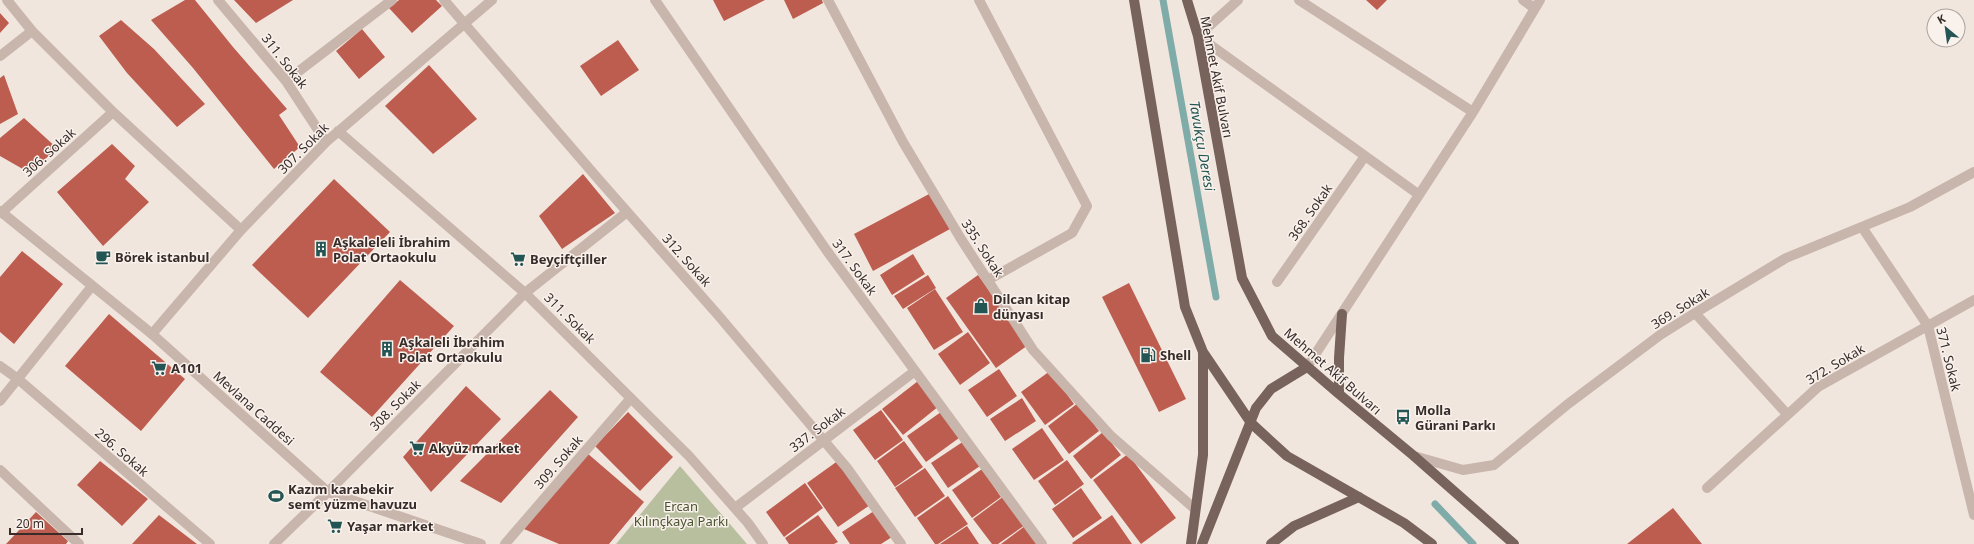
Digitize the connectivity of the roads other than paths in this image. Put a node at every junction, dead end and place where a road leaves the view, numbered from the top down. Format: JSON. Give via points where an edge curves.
{"nodes":[{"id":1,"x":7,"y":0,"type":"edge"},
{"id":2,"x":218,"y":0,"type":"edge"},
{"id":3,"x":392,"y":0,"type":"edge"},
{"id":4,"x":444,"y":0,"type":"edge"},
{"id":5,"x":492,"y":0,"type":"edge"},
{"id":6,"x":655,"y":0,"type":"edge"},
{"id":7,"x":828,"y":0,"type":"edge"},
{"id":8,"x":979,"y":0,"type":"edge"},
{"id":9,"x":1134,"y":0,"type":"edge"},
{"id":10,"x":1187,"y":0,"type":"edge"},
{"id":11,"x":1238,"y":0,"type":"edge"},
{"id":12,"x":1299,"y":0,"type":"edge"},
{"id":13,"x":1523,"y":0,"type":"edge"},
{"id":14,"x":1537,"y":4,"type":"edge"},
{"id":15,"x":466,"y":24,"type":"junction"},
{"id":16,"x":32,"y":31,"type":"junction"},
{"id":17,"x":1198,"y":36,"type":"junction"},
{"id":18,"x":0,"y":56,"type":"edge"},
{"id":19,"x":286,"y":81,"type":"junction"},
{"id":20,"x":113,"y":112,"type":"junction"},
{"id":21,"x":1473,"y":112,"type":"junction"},
{"id":22,"x":338,"y":130,"type":"junction"},
{"id":23,"x":326,"y":142,"type":"junction"},
{"id":24,"x":1365,"y":156,"type":"junction"},
{"id":25,"x":1974,"y":172,"type":"edge"},
{"id":26,"x":1418,"y":194,"type":"junction"},
{"id":27,"x":1,"y":212,"type":"edge"},
{"id":28,"x":627,"y":212,"type":"junction"},
{"id":29,"x":1862,"y":227,"type":"junction"},
{"id":30,"x":240,"y":230,"type":"junction"},
{"id":31,"x":988,"y":280,"type":"junction"},
{"id":32,"x":1277,"y":282,"type":"dead end"},
{"id":33,"x":92,"y":286,"type":"junction"},
{"id":34,"x":525,"y":293,"type":"junction"},
{"id":35,"x":1974,"y":300,"type":"edge"},
{"id":36,"x":1696,"y":313,"type":"junction"},
{"id":37,"x":1342,"y":314,"type":"junction"},
{"id":38,"x":1928,"y":326,"type":"junction"},
{"id":39,"x":152,"y":334,"type":"junction"},
{"id":40,"x":1203,"y":352,"type":"junction"},
{"id":41,"x":0,"y":366,"type":"edge"},
{"id":42,"x":1307,"y":367,"type":"junction"},
{"id":43,"x":915,"y":372,"type":"junction"},
{"id":44,"x":18,"y":379,"type":"junction"},
{"id":45,"x":1339,"y":394,"type":"junction"},
{"id":46,"x":631,"y":398,"type":"junction"},
{"id":47,"x":0,"y":401,"type":"edge"},
{"id":48,"x":1787,"y":414,"type":"junction"},
{"id":49,"x":1251,"y":423,"type":"junction"},
{"id":50,"x":824,"y":441,"type":"junction"},
{"id":51,"x":1414,"y":456,"type":"junction"},
{"id":52,"x":0,"y":470,"type":"edge"},
{"id":53,"x":1707,"y":488,"type":"dead end"},
{"id":54,"x":328,"y":492,"type":"junction"},
{"id":55,"x":1359,"y":497,"type":"junction"},
{"id":56,"x":735,"y":508,"type":"junction"},
{"id":57,"x":1195,"y":509,"type":"junction"},
{"id":58,"x":1974,"y":515,"type":"edge"},
{"id":59,"x":460,"y":540,"type":"edge"},
{"id":60,"x":79,"y":544,"type":"edge"},
{"id":61,"x":210,"y":544,"type":"edge"},
{"id":62,"x":274,"y":544,"type":"edge"},
{"id":63,"x":481,"y":544,"type":"edge"},
{"id":64,"x":505,"y":544,"type":"edge"},
{"id":65,"x":763,"y":544,"type":"edge"},
{"id":66,"x":901,"y":544,"type":"edge"},
{"id":67,"x":1042,"y":544,"type":"edge"},
{"id":68,"x":1191,"y":544,"type":"edge"},
{"id":69,"x":1202,"y":544,"type":"edge"},
{"id":70,"x":1271,"y":544,"type":"edge"},
{"id":71,"x":1432,"y":544,"type":"edge"},
{"id":72,"x":1514,"y":544,"type":"edge"}],
"edges":[{"from":1,"to":16,"type":"street"},
{"from":2,"to":19,"type":"street","name":"311. Sokak"},
{"from":3,"to":19,"type":"street"},
{"from":4,"to":15,"type":"street","name":"312. Sokak"},
{"from":5,"to":15,"type":"street","name":"307. Sokak"},
{"from":6,"to":43,"type":"street","name":"317. Sokak","via":[[827,251]]},
{"from":7,"to":31,"type":"street","name":"335. Sokak","via":[[903,142]]},
{"from":8,"to":31,"type":"street","via":[[1087,206],[1072,233]]},
{"from":9,"to":40,"type":"main road","via":[[1185,307]]},
{"from":10,"to":17,"type":"main road","name":"Mehmet Akif Bulvarı"},
{"from":11,"to":17,"type":"street"},
{"from":12,"to":21,"type":"street"},
{"from":13,"to":14,"type":"street"},
{"from":14,"to":21,"type":"street"},
{"from":15,"to":22,"type":"street","name":"307. Sokak"},
{"from":15,"to":28,"type":"street","name":"312. Sokak"},
{"from":16,"to":18,"type":"street"},
{"from":16,"to":20,"type":"street"},
{"from":17,"to":24,"type":"street"},
{"from":17,"to":42,"type":"main road","name":"Mehmet Akif Bulvarı","via":[[1242,278],[1272,336]]},
{"from":19,"to":23,"type":"street","name":"311. Sokak"},
{"from":20,"to":27,"type":"street","name":"306. Sokak"},
{"from":20,"to":30,"type":"street"},
{"from":21,"to":26,"type":"street"},
{"from":22,"to":23,"type":"street","name":"307. Sokak"},
{"from":22,"to":34,"type":"street","name":"311. Sokak"},
{"from":23,"to":30,"type":"street","name":"307. Sokak"},
{"from":24,"to":26,"type":"street"},
{"from":24,"to":32,"type":"street","name":"368. Sokak"},
{"from":25,"to":29,"type":"street","name":"369. Sokak","via":[[1910,207]]},
{"from":26,"to":37,"type":"street"},
{"from":27,"to":33,"type":"street","name":"Mevlana Caddesi"},
{"from":28,"to":34,"type":"street","name":"308. Sokak"},
{"from":28,"to":50,"type":"street","name":"312. Sokak"},
{"from":29,"to":36,"type":"street","name":"369. Sokak","via":[[1786,258]]},
{"from":29,"to":38,"type":"street","name":"371. Sokak"},
{"from":30,"to":39,"type":"street","name":"307. Sokak"},
{"from":31,"to":57,"type":"street","name":"335. Sokak","via":[[1033,350],[1111,436]]},
{"from":33,"to":39,"type":"street","name":"Mevlana Caddesi"},
{"from":33,"to":44,"type":"street"},
{"from":34,"to":46,"type":"street","name":"311. Sokak"},
{"from":34,"to":54,"type":"street","name":"308. Sokak"},
{"from":35,"to":38,"type":"street","name":"372. Sokak"},
{"from":36,"to":48,"type":"street"},
{"from":36,"to":51,"type":"street","name":"369. Sokak","via":[[1660,335],[1568,404],[1494,465],[1463,470]]},
{"from":37,"to":42,"type":"street"},
{"from":37,"to":45,"type":"main road"},
{"from":38,"to":48,"type":"street","name":"372. Sokak","via":[[1818,387]]},
{"from":38,"to":58,"type":"street","name":"371. Sokak"},
{"from":39,"to":54,"type":"street","name":"Mevlana Caddesi"},
{"from":40,"to":49,"type":"main road"},
{"from":40,"to":57,"type":"main road","via":[[1203,455]]},
{"from":41,"to":44,"type":"street","name":"296. Sokak"},
{"from":42,"to":45,"type":"main road","name":"Mehmet Akif Bulvarı"},
{"from":42,"to":49,"type":"main road","via":[[1271,389],[1256,408]]},
{"from":43,"to":50,"type":"street","name":"337. Sokak"},
{"from":43,"to":67,"type":"street","name":"317. Sokak"},
{"from":44,"to":47,"type":"street"},
{"from":44,"to":61,"type":"street","name":"296. Sokak"},
{"from":45,"to":51,"type":"main road","name":"Mehmet Akif Bulvarı"},
{"from":46,"to":56,"type":"street","name":"311. Sokak","via":[[689,456]]},
{"from":46,"to":64,"type":"street","name":"309. Sokak"},
{"from":48,"to":53,"type":"street","name":"372. Sokak"},
{"from":49,"to":55,"type":"main road","via":[[1287,456]]},
{"from":49,"to":69,"type":"main road"},
{"from":50,"to":56,"type":"street","name":"337. Sokak"},
{"from":50,"to":66,"type":"street","name":"312. Sokak","via":[[847,468]]},
{"from":51,"to":72,"type":"main road","name":"Mehmet Akif Bulvarı"},
{"from":52,"to":60,"type":"street"},
{"from":54,"to":59,"type":"street","name":"Mevlana Caddesi"},
{"from":54,"to":62,"type":"street","name":"308. Sokak"},
{"from":55,"to":70,"type":"main road","via":[[1294,526]]},
{"from":55,"to":71,"type":"main road","via":[[1404,523]]},
{"from":56,"to":65,"type":"street","name":"311. Sokak"},
{"from":57,"to":68,"type":"main road"},
{"from":59,"to":63,"type":"street","name":"Mevlana Caddesi"}]}
